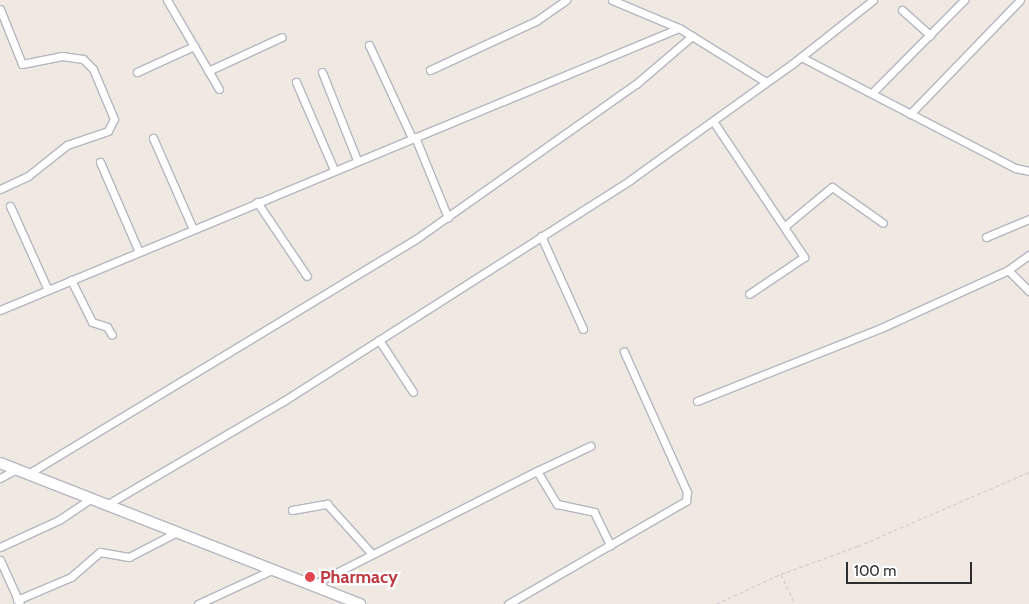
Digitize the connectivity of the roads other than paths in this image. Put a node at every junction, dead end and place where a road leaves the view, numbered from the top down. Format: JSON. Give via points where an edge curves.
{"nodes":[{"id":1,"x":167,"y":0,"type":"edge"},
{"id":2,"x":566,"y":0,"type":"edge"},
{"id":3,"x":612,"y":0,"type":"edge"},
{"id":4,"x":873,"y":0,"type":"edge"},
{"id":5,"x":964,"y":0,"type":"edge"},
{"id":6,"x":1020,"y":0,"type":"edge"},
{"id":7,"x":0,"y":9,"type":"edge"},
{"id":8,"x":902,"y":10,"type":"dead end"},
{"id":9,"x":679,"y":28,"type":"junction"},
{"id":10,"x":930,"y":35,"type":"junction"},
{"id":11,"x":692,"y":36,"type":"junction"},
{"id":12,"x":282,"y":37,"type":"dead end"},
{"id":13,"x":194,"y":46,"type":"junction"},
{"id":14,"x":369,"y":46,"type":"dead end"},
{"id":15,"x":802,"y":56,"type":"junction"},
{"id":16,"x":430,"y":70,"type":"dead end"},
{"id":17,"x":208,"y":71,"type":"junction"},
{"id":18,"x":137,"y":72,"type":"dead end"},
{"id":19,"x":322,"y":72,"type":"dead end"},
{"id":20,"x":296,"y":82,"type":"dead end"},
{"id":21,"x":766,"y":82,"type":"junction"},
{"id":22,"x":219,"y":89,"type":"dead end"},
{"id":23,"x":872,"y":93,"type":"junction"},
{"id":24,"x":910,"y":114,"type":"junction"},
{"id":25,"x":713,"y":121,"type":"junction"},
{"id":26,"x":414,"y":137,"type":"junction"},
{"id":27,"x":153,"y":138,"type":"dead end"},
{"id":28,"x":357,"y":160,"type":"junction"},
{"id":29,"x":100,"y":162,"type":"dead end"},
{"id":30,"x":334,"y":170,"type":"junction"},
{"id":31,"x":1029,"y":171,"type":"edge"},
{"id":32,"x":0,"y":189,"type":"edge"},
{"id":33,"x":257,"y":202,"type":"junction"},
{"id":34,"x":10,"y":206,"type":"dead end"},
{"id":35,"x":448,"y":218,"type":"junction"},
{"id":36,"x":1029,"y":219,"type":"edge"},
{"id":37,"x":883,"y":223,"type":"dead end"},
{"id":38,"x":785,"y":226,"type":"junction"},
{"id":39,"x":193,"y":229,"type":"junction"},
{"id":40,"x":541,"y":236,"type":"junction"},
{"id":41,"x":986,"y":237,"type":"dead end"},
{"id":42,"x":139,"y":252,"type":"junction"},
{"id":43,"x":1029,"y":255,"type":"edge"},
{"id":44,"x":1008,"y":270,"type":"junction"},
{"id":45,"x":307,"y":276,"type":"dead end"},
{"id":46,"x":71,"y":280,"type":"junction"},
{"id":47,"x":48,"y":290,"type":"junction"},
{"id":48,"x":1029,"y":291,"type":"edge"},
{"id":49,"x":749,"y":294,"type":"dead end"},
{"id":50,"x":0,"y":310,"type":"edge"},
{"id":51,"x":583,"y":329,"type":"dead end"},
{"id":52,"x":112,"y":335,"type":"dead end"},
{"id":53,"x":379,"y":340,"type":"junction"},
{"id":54,"x":624,"y":352,"type":"dead end"},
{"id":55,"x":413,"y":392,"type":"dead end"},
{"id":56,"x":697,"y":401,"type":"dead end"},
{"id":57,"x":590,"y":446,"type":"dead end"},
{"id":58,"x":0,"y":463,"type":"edge"},
{"id":59,"x":15,"y":470,"type":"junction"},
{"id":60,"x":537,"y":471,"type":"junction"},
{"id":61,"x":28,"y":474,"type":"junction"},
{"id":62,"x":0,"y":478,"type":"edge"},
{"id":63,"x":92,"y":498,"type":"junction"},
{"id":64,"x":108,"y":504,"type":"junction"},
{"id":65,"x":292,"y":510,"type":"dead end"},
{"id":66,"x":177,"y":532,"type":"junction"},
{"id":67,"x":610,"y":545,"type":"junction"},
{"id":68,"x":0,"y":547,"type":"edge"},
{"id":69,"x":372,"y":554,"type":"junction"},
{"id":70,"x":0,"y":560,"type":"edge"},
{"id":71,"x":274,"y":569,"type":"junction"},
{"id":72,"x":314,"y":584,"type":"junction"},
{"id":73,"x":18,"y":602,"type":"edge"},
{"id":74,"x":199,"y":604,"type":"edge"},
{"id":75,"x":360,"y":604,"type":"edge"},
{"id":76,"x":508,"y":604,"type":"edge"}],
"edges":[{"from":1,"to":13,"type":"street"},
{"from":2,"to":16,"type":"street","via":[[536,21]]},
{"from":3,"to":9,"type":"street"},
{"from":4,"to":15,"type":"street"},
{"from":5,"to":10,"type":"street"},
{"from":6,"to":24,"type":"street"},
{"from":7,"to":32,"type":"street","via":[[22,64],[62,56],[82,59],[93,69],[114,118],[108,131],[67,145],[28,176]]},
{"from":8,"to":10,"type":"street"},
{"from":9,"to":11,"type":"street"},
{"from":9,"to":26,"type":"street"},
{"from":10,"to":23,"type":"street"},
{"from":11,"to":21,"type":"street"},
{"from":11,"to":35,"type":"street","via":[[636,84]]},
{"from":12,"to":17,"type":"street"},
{"from":13,"to":17,"type":"street"},
{"from":13,"to":18,"type":"street"},
{"from":14,"to":26,"type":"street"},
{"from":15,"to":21,"type":"street"},
{"from":15,"to":23,"type":"street"},
{"from":17,"to":22,"type":"street"},
{"from":19,"to":28,"type":"street"},
{"from":20,"to":30,"type":"street"},
{"from":21,"to":25,"type":"street"},
{"from":23,"to":24,"type":"street"},
{"from":24,"to":31,"type":"street","via":[[1015,168]]},
{"from":25,"to":38,"type":"street"},
{"from":25,"to":40,"type":"street","via":[[638,175]]},
{"from":26,"to":28,"type":"street"},
{"from":26,"to":35,"type":"street"},
{"from":27,"to":39,"type":"street"},
{"from":28,"to":30,"type":"street"},
{"from":29,"to":42,"type":"street"},
{"from":30,"to":33,"type":"street"},
{"from":33,"to":39,"type":"street"},
{"from":33,"to":45,"type":"street"},
{"from":34,"to":47,"type":"street"},
{"from":35,"to":61,"type":"street","via":[[354,279],[278,321]]},
{"from":36,"to":41,"type":"street"},
{"from":37,"to":38,"type":"street","via":[[832,187]]},
{"from":38,"to":49,"type":"street","via":[[803,260]]},
{"from":39,"to":42,"type":"street"},
{"from":40,"to":51,"type":"street"},
{"from":40,"to":53,"type":"street"},
{"from":42,"to":46,"type":"street"},
{"from":43,"to":44,"type":"street"},
{"from":44,"to":48,"type":"street"},
{"from":44,"to":56,"type":"street","via":[[819,354]]},
{"from":46,"to":47,"type":"street"},
{"from":46,"to":52,"type":"street","via":[[92,322],[107,328]]},
{"from":47,"to":50,"type":"street"},
{"from":53,"to":55,"type":"street"},
{"from":53,"to":64,"type":"street"},
{"from":54,"to":67,"type":"street","via":[[687,497],[686,501]]},
{"from":57,"to":60,"type":"street"},
{"from":58,"to":59,"type":"main road"},
{"from":59,"to":61,"type":"main road"},
{"from":59,"to":62,"type":"street"},
{"from":60,"to":67,"type":"street","via":[[557,504],[594,512]]},
{"from":60,"to":69,"type":"street"},
{"from":61,"to":63,"type":"main road"},
{"from":63,"to":64,"type":"main road"},
{"from":63,"to":68,"type":"street","via":[[58,520]]},
{"from":64,"to":66,"type":"main road"},
{"from":65,"to":69,"type":"street","via":[[327,504]]},
{"from":66,"to":71,"type":"main road"},
{"from":66,"to":73,"type":"street","via":[[128,557],[100,552],[70,577]]},
{"from":67,"to":76,"type":"street"},
{"from":69,"to":72,"type":"street"},
{"from":70,"to":73,"type":"street"},
{"from":71,"to":72,"type":"main road"},
{"from":71,"to":74,"type":"street"},
{"from":72,"to":75,"type":"main road"}]}
